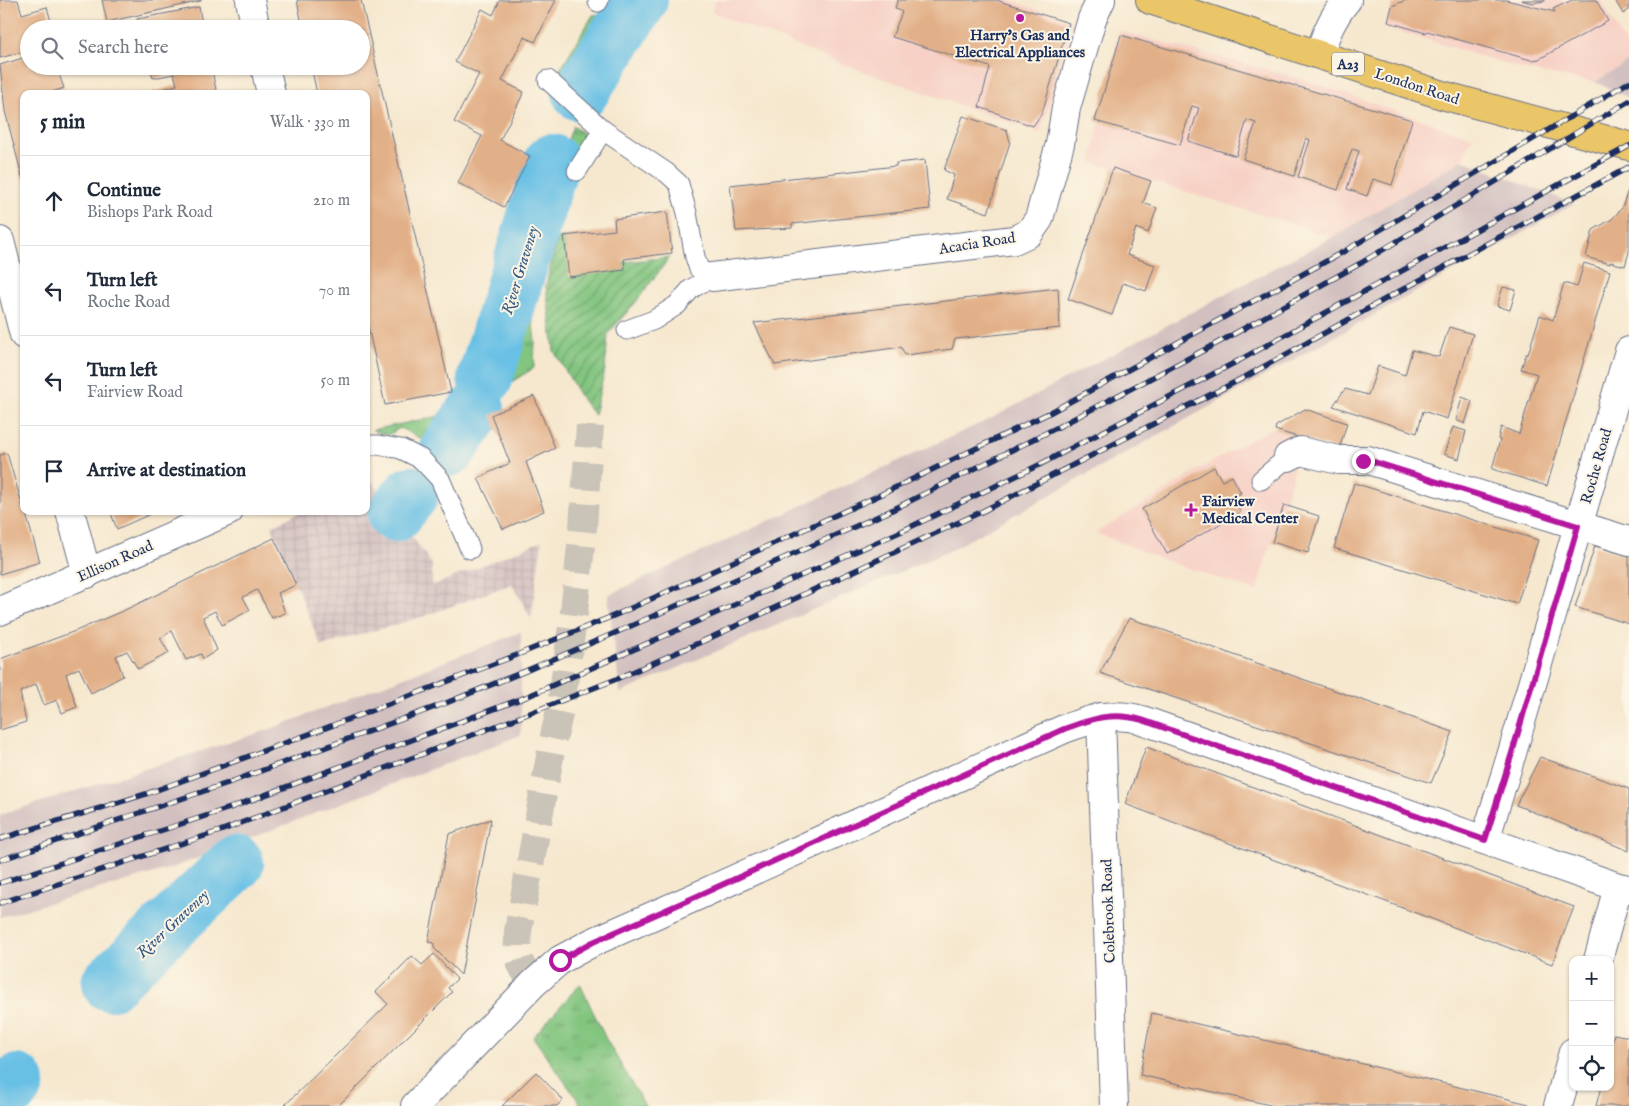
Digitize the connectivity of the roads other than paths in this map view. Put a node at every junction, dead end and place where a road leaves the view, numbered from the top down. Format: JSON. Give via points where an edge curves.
{"nodes":[{"id":1,"x":250,"y":0,"type":"edge"},
{"id":2,"x":1101,"y":0,"type":"edge"},
{"id":3,"x":1150,"y":0,"type":"edge"},
{"id":4,"x":1347,"y":0,"type":"edge"},
{"id":5,"x":254,"y":20,"type":"edge"},
{"id":6,"x":1319,"y":54,"type":"junction"},
{"id":7,"x":267,"y":75,"type":"edge"},
{"id":8,"x":548,"y":80,"type":"dead end"},
{"id":9,"x":269,"y":90,"type":"edge"},
{"id":10,"x":603,"y":130,"type":"junction"},
{"id":11,"x":1629,"y":146,"type":"edge"},
{"id":12,"x":577,"y":172,"type":"dead end"},
{"id":13,"x":0,"y":241,"type":"edge"},
{"id":14,"x":712,"y":278,"type":"junction"},
{"id":15,"x":20,"y":319,"type":"edge"},
{"id":16,"x":627,"y":330,"type":"dead end"},
{"id":17,"x":1629,"y":350,"type":"edge"},
{"id":18,"x":370,"y":445,"type":"edge"},
{"id":19,"x":1288,"y":457,"type":"joint"},
{"id":20,"x":1261,"y":480,"type":"dead end"},
{"id":21,"x":71,"y":515,"type":"edge"},
{"id":22,"x":220,"y":515,"type":"edge"},
{"id":23,"x":1578,"y":526,"type":"junction"},
{"id":24,"x":1629,"y":541,"type":"edge"},
{"id":25,"x":470,"y":550,"type":"dead end"},
{"id":26,"x":87,"y":574,"type":"junction"},
{"id":27,"x":0,"y":611,"type":"edge"},
{"id":28,"x":1101,"y":716,"type":"junction"},
{"id":29,"x":1485,"y":840,"type":"junction"},
{"id":30,"x":1623,"y":888,"type":"edge"},
{"id":31,"x":1599,"y":956,"type":"edge"},
{"id":32,"x":1569,"y":1066,"type":"edge"},
{"id":33,"x":414,"y":1106,"type":"edge"},
{"id":34,"x":1114,"y":1106,"type":"edge"},
{"id":35,"x":1558,"y":1106,"type":"edge"}],
"edges":[{"from":1,"to":5,"type":"street"},
{"from":2,"to":14,"type":"street","name":"Acacia Road","via":[[1092,19],[1066,108],[1060,144],[1039,219],[1029,233],[1014,240]]},
{"from":3,"to":6,"type":"highway","name":"London Road","number":"A23"},
{"from":4,"to":6,"type":"street","via":[[1338,10]]},
{"from":6,"to":11,"type":"highway","name":"London Road","number":"A23","via":[[1442,95]]},
{"from":7,"to":9,"type":"street"},
{"from":8,"to":10,"type":"lane"},
{"from":10,"to":12,"type":"lane"},
{"from":10,"to":14,"type":"lane","via":[[679,184],[699,269]]},
{"from":13,"to":15,"type":"street"},
{"from":14,"to":16,"type":"lane","via":[[691,289],[677,305],[654,320]]},
{"from":17,"to":23,"type":"street","name":"Roche Road"},
{"from":18,"to":25,"type":"lane","via":[[401,449],[421,459],[440,479]]},
{"from":19,"to":20,"type":"lane"},
{"from":19,"to":23,"type":"street","via":[[1300,451],[1339,460],[1368,460]]},
{"from":21,"to":26,"type":"street"},
{"from":22,"to":26,"type":"street","name":"Ellison Road"},
{"from":23,"to":24,"type":"street"},
{"from":23,"to":29,"type":"street","name":"Roche Road"},
{"from":26,"to":27,"type":"street","name":"Ellison Road"},
{"from":28,"to":29,"type":"street","via":[[1142,720]]},
{"from":28,"to":33,"type":"street","via":[[1064,729],[593,942],[560,960]]},
{"from":28,"to":34,"type":"street","name":"Colebrook Road"},
{"from":29,"to":30,"type":"street"},
{"from":30,"to":31,"type":"street"},
{"from":32,"to":35,"type":"street"}]}
